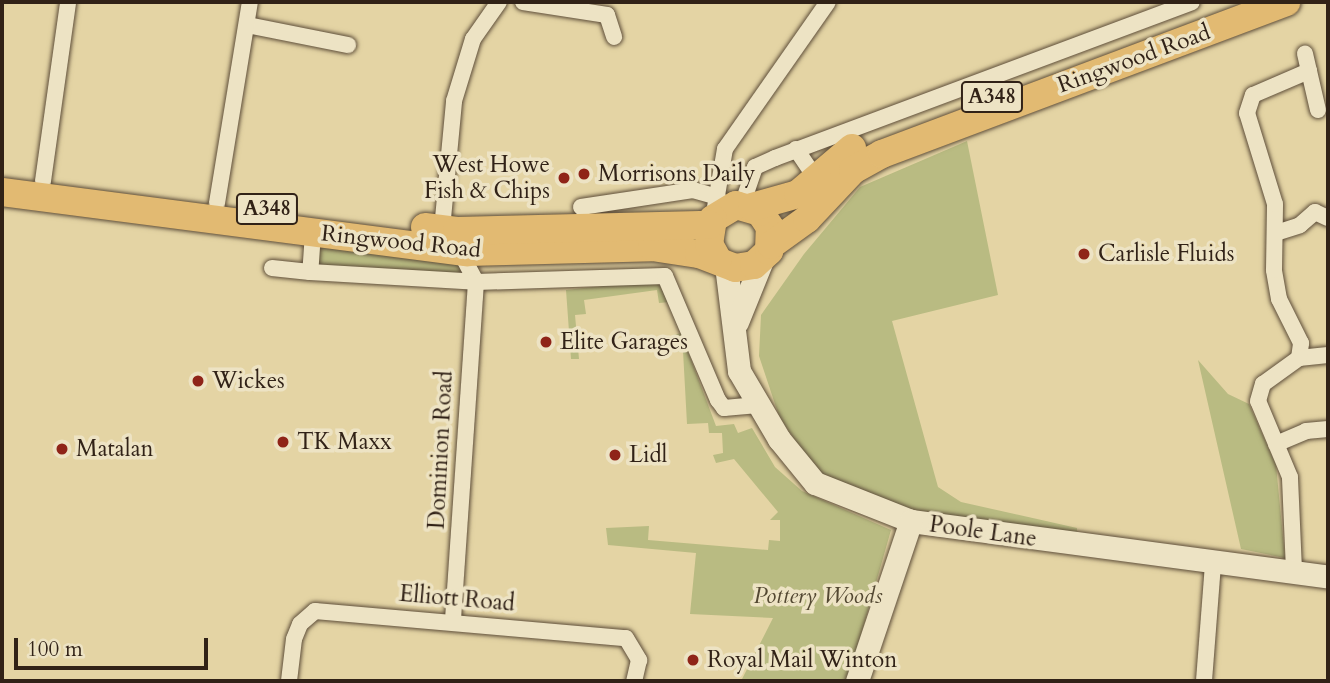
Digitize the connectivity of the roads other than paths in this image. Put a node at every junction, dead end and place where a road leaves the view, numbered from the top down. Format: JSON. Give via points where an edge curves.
{"nodes":[{"id":1,"x":68,"y":2,"type":"edge"},
{"id":2,"x":250,"y":2,"type":"edge"},
{"id":3,"x":499,"y":2,"type":"edge"},
{"id":4,"x":523,"y":2,"type":"edge"},
{"id":5,"x":828,"y":2,"type":"edge"},
{"id":6,"x":1192,"y":2,"type":"edge"},
{"id":7,"x":1244,"y":2,"type":"edge"},
{"id":8,"x":1286,"y":2,"type":"edge"},
{"id":9,"x":247,"y":25,"type":"junction"},
{"id":10,"x":614,"y":37,"type":"dead end"},
{"id":11,"x":348,"y":45,"type":"dead end"},
{"id":12,"x":1304,"y":53,"type":"dead end"},
{"id":13,"x":1308,"y":71,"type":"junction"},
{"id":14,"x":1318,"y":110,"type":"dead end"},
{"id":15,"x":796,"y":149,"type":"junction"},
{"id":16,"x":2,"y":176,"type":"edge"},
{"id":17,"x":721,"y":177,"type":"junction"},
{"id":18,"x":816,"y":179,"type":"junction"},
{"id":19,"x":43,"y":181,"type":"junction"},
{"id":20,"x":2,"y":192,"type":"edge"},
{"id":21,"x":746,"y":200,"type":"junction"},
{"id":22,"x":217,"y":203,"type":"junction"},
{"id":23,"x":581,"y":207,"type":"dead end"},
{"id":24,"x":649,"y":213,"type":"junction"},
{"id":25,"x":714,"y":214,"type":"junction"},
{"id":26,"x":1328,"y":218,"type":"edge"},
{"id":27,"x":313,"y":233,"type":"junction"},
{"id":28,"x":1276,"y":233,"type":"junction"},
{"id":29,"x":445,"y":239,"type":"junction"},
{"id":30,"x":518,"y":253,"type":"junction"},
{"id":31,"x":766,"y":253,"type":"junction"},
{"id":32,"x":722,"y":263,"type":"junction"},
{"id":33,"x":272,"y":268,"type":"dead end"},
{"id":34,"x":310,"y":272,"type":"junction"},
{"id":35,"x":476,"y":282,"type":"junction"},
{"id":36,"x":732,"y":334,"type":"junction"},
{"id":37,"x":1328,"y":355,"type":"edge"},
{"id":38,"x":1299,"y":358,"type":"junction"},
{"id":39,"x":758,"y":405,"type":"junction"},
{"id":40,"x":1328,"y":429,"type":"edge"},
{"id":41,"x":1276,"y":444,"type":"junction"},
{"id":42,"x":911,"y":521,"type":"junction"},
{"id":43,"x":1213,"y":565,"type":"junction"},
{"id":44,"x":1294,"y":570,"type":"junction"},
{"id":45,"x":1328,"y":577,"type":"edge"},
{"id":46,"x":453,"y":621,"type":"junction"},
{"id":47,"x":289,"y":681,"type":"edge"},
{"id":48,"x":634,"y":681,"type":"edge"},
{"id":49,"x":857,"y":681,"type":"edge"},
{"id":50,"x":1204,"y":681,"type":"edge"}],
"edges":[{"from":1,"to":19,"type":"street"},
{"from":2,"to":9,"type":"street"},
{"from":3,"to":29,"type":"street","via":[[473,39],[454,101]]},
{"from":4,"to":10,"type":"street","via":[[607,15]]},
{"from":5,"to":17,"type":"street","via":[[724,149]]},
{"from":6,"to":15,"type":"street","name":"Ringwood Road"},
{"from":7,"to":18,"type":"highway","name":"Ringwood Road","number":"A348","via":[[857,144]]},
{"from":8,"to":31,"type":"highway","name":"Ringwood Road","number":"A348","via":[[882,154],[853,170],[807,219]]},
{"from":9,"to":11,"type":"street"},
{"from":9,"to":22,"type":"street"},
{"from":12,"to":13,"type":"street"},
{"from":13,"to":14,"type":"street"},
{"from":13,"to":28,"type":"street","via":[[1261,90],[1248,106],[1272,188]]},
{"from":15,"to":18,"type":"street"},
{"from":15,"to":21,"type":"street","name":"Ringwood Road","via":[[755,167]]},
{"from":16,"to":19,"type":"highway","name":"Ringwood Road","number":"A348"},
{"from":17,"to":21,"type":"street"},
{"from":17,"to":25,"type":"street"},
{"from":18,"to":21,"type":"highway","name":"Ringwood Road","number":"A348","via":[[785,200]]},
{"from":19,"to":22,"type":"highway","name":"Ringwood Road","number":"A348"},
{"from":20,"to":27,"type":"highway","name":"Ringwood Road","number":"A348"},
{"from":21,"to":25,"type":"highway"},
{"from":21,"to":31,"type":"highway","via":[[766,219]]},
{"from":22,"to":29,"type":"highway","name":"Ringwood Road","number":"A348"},
{"from":23,"to":24,"type":"street","name":"Ringwood Road"},
{"from":24,"to":25,"type":"highway","name":"Ringwood Road","number":"A348"},
{"from":24,"to":29,"type":"highway","name":"Ringwood Road","number":"A348"},
{"from":25,"to":32,"type":"highway","via":[[709,244]]},
{"from":26,"to":28,"type":"street","via":[[1315,212],[1300,225]]},
{"from":27,"to":29,"type":"highway","name":"Ringwood Road","number":"A348"},
{"from":27,"to":34,"type":"street"},
{"from":28,"to":38,"type":"street","via":[[1276,285],[1301,343]]},
{"from":29,"to":30,"type":"highway","name":"Ringwood Road","number":"A348"},
{"from":29,"to":35,"type":"street","via":[[464,259]]},
{"from":30,"to":32,"type":"highway","name":"Ringwood Road","number":"A348","via":[[623,245]]},
{"from":30,"to":35,"type":"street","via":[[486,268]]},
{"from":31,"to":32,"type":"highway","via":[[745,268]]},
{"from":31,"to":36,"type":"street"},
{"from":32,"to":36,"type":"street","name":"Poole Lane","via":[[733,296]]},
{"from":33,"to":34,"type":"street"},
{"from":34,"to":35,"type":"street"},
{"from":35,"to":39,"type":"street","via":[[665,276],[718,400],[724,408]]},
{"from":35,"to":46,"type":"street","name":"Dominion Road"},
{"from":36,"to":39,"type":"street","name":"Poole Lane","via":[[739,371]]},
{"from":37,"to":38,"type":"street"},
{"from":38,"to":41,"type":"street","via":[[1261,390],[1258,401]]},
{"from":39,"to":42,"type":"street","name":"Poole Lane","via":[[816,483]]},
{"from":40,"to":41,"type":"street","via":[[1306,431]]},
{"from":41,"to":44,"type":"street","via":[[1290,477]]},
{"from":42,"to":43,"type":"street","name":"Poole Lane"},
{"from":42,"to":49,"type":"street"},
{"from":43,"to":44,"type":"street","name":"Poole Lane"},
{"from":43,"to":50,"type":"street"},
{"from":44,"to":45,"type":"street","name":"Poole Lane"},
{"from":46,"to":47,"type":"street","name":"Elliott Road","via":[[315,611],[300,624],[294,639]]},
{"from":46,"to":48,"type":"street","name":"Elliott Road","via":[[626,638],[639,660]]}]}
